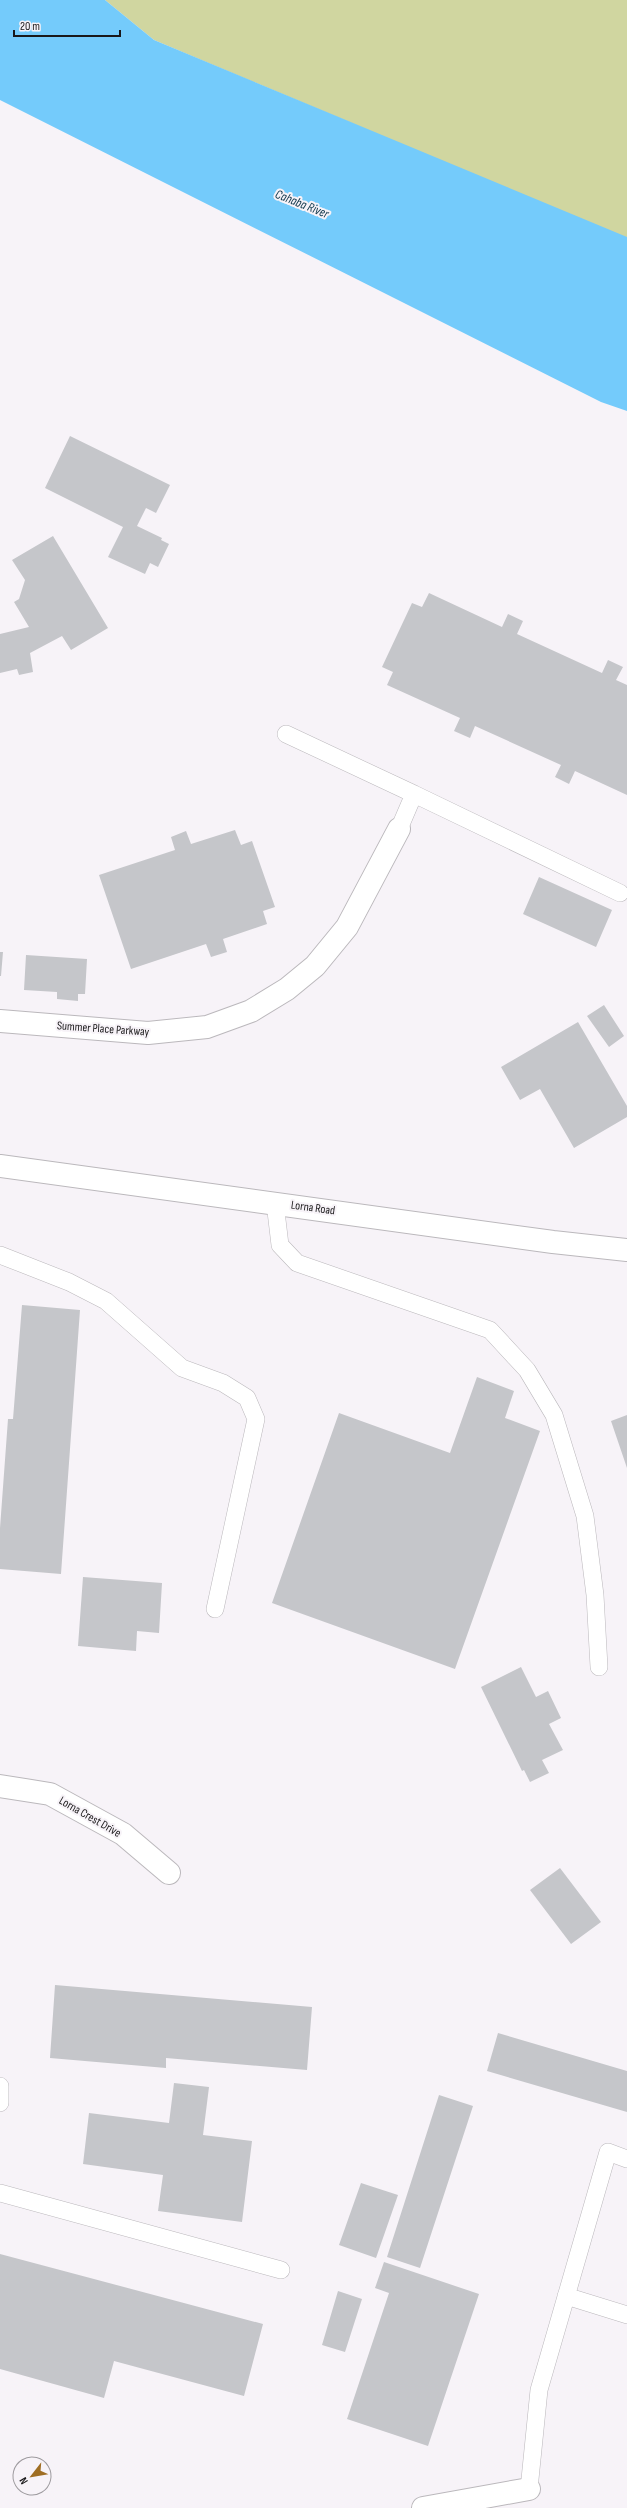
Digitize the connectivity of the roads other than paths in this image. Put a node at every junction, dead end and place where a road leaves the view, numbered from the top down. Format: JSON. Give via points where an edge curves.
{"nodes":[{"id":1,"x":286,"y":734,"type":"dead end"},
{"id":2,"x":414,"y":794,"type":"junction"},
{"id":3,"x":399,"y":829,"type":"joint"},
{"id":4,"x":620,"y":892,"type":"dead end"},
{"id":5,"x":0,"y":1021,"type":"edge"},
{"id":6,"x":0,"y":1166,"type":"edge"},
{"id":7,"x":274,"y":1203,"type":"junction"},
{"id":8,"x":627,"y":1250,"type":"edge"},
{"id":9,"x":0,"y":1255,"type":"edge"},
{"id":10,"x":215,"y":1609,"type":"dead end"},
{"id":11,"x":599,"y":1667,"type":"dead end"},
{"id":12,"x":0,"y":1786,"type":"edge"},
{"id":13,"x":169,"y":1873,"type":"dead end"},
{"id":14,"x":0,"y":2086,"type":"edge"},
{"id":15,"x":0,"y":2103,"type":"edge"},
{"id":16,"x":627,"y":2159,"type":"edge"},
{"id":17,"x":0,"y":2193,"type":"edge"},
{"id":18,"x":281,"y":2270,"type":"dead end"},
{"id":19,"x":566,"y":2296,"type":"junction"},
{"id":20,"x":627,"y":2315,"type":"edge"},
{"id":21,"x":529,"y":2488,"type":"joint"},
{"id":22,"x":423,"y":2508,"type":"edge"}],
"edges":[{"from":1,"to":2,"type":"lane"},
{"from":2,"to":3,"type":"lane"},
{"from":2,"to":4,"type":"lane"},
{"from":3,"to":5,"type":"street","name":"Summer Place Parkway","via":[[347,927],[315,966],[286,989],[251,1011],[206,1027],[148,1033]]},
{"from":6,"to":7,"type":"street","name":"Lorna Road"},
{"from":7,"to":8,"type":"street","name":"Lorna Road"},
{"from":7,"to":11,"type":"lane","via":[[280,1245],[297,1263],[490,1330],[527,1370],[554,1415],[585,1516],[595,1595]]},
{"from":9,"to":10,"type":"lane","via":[[69,1282],[106,1301],[182,1368],[223,1383],[247,1398],[256,1419]]},
{"from":12,"to":13,"type":"street","name":"Lorna Crest Drive","via":[[50,1794],[123,1834]]},
{"from":14,"to":15,"type":"lane"},
{"from":16,"to":19,"type":"lane","via":[[608,2152]]},
{"from":17,"to":18,"type":"lane"},
{"from":19,"to":20,"type":"lane"},
{"from":19,"to":21,"type":"lane","via":[[539,2390]]},
{"from":21,"to":22,"type":"street"}]}
